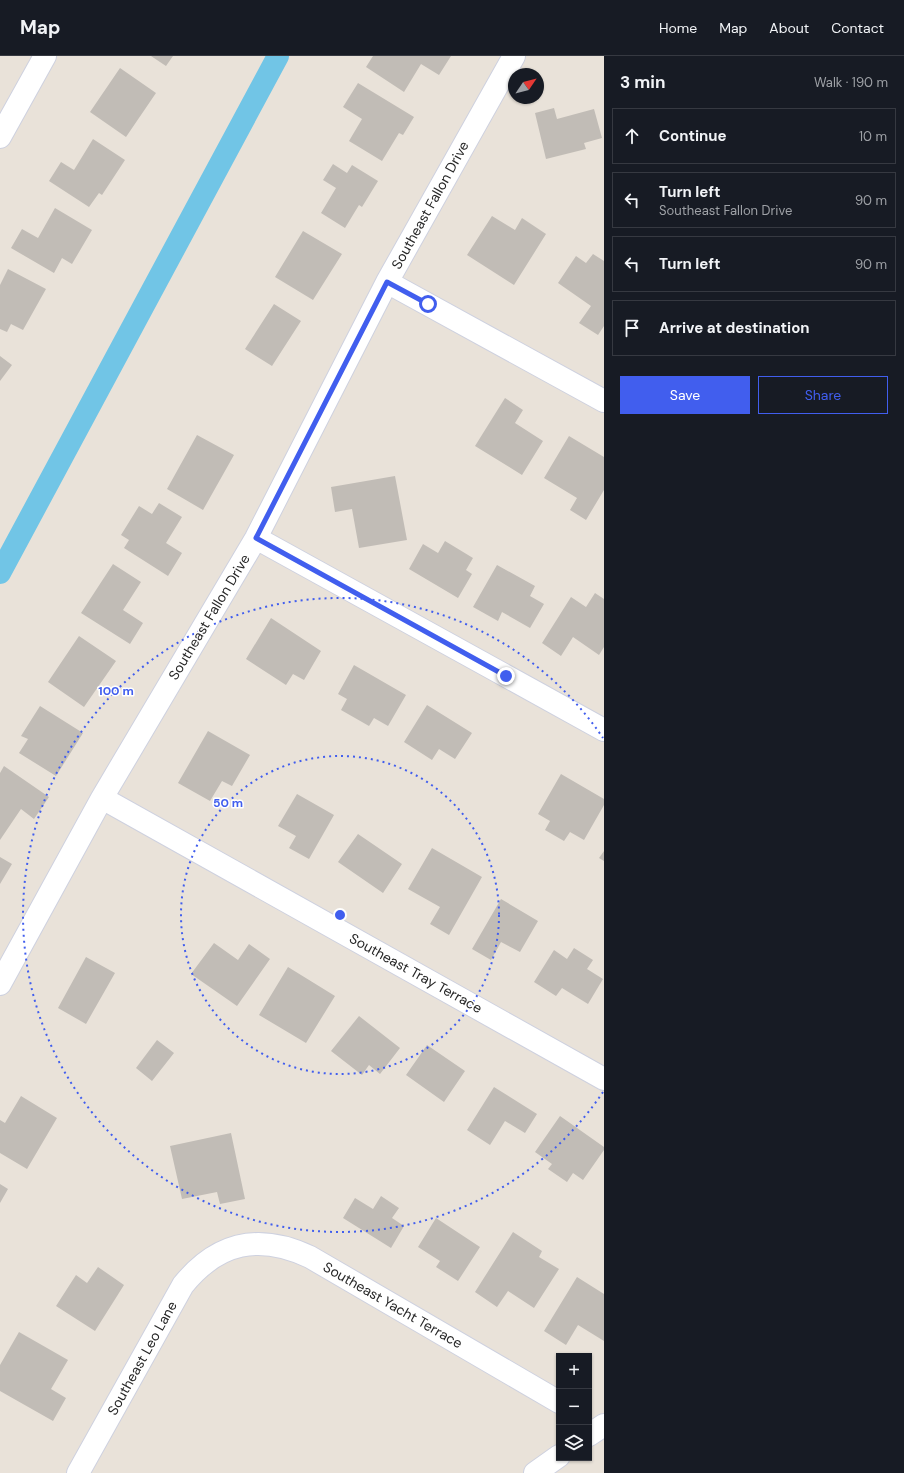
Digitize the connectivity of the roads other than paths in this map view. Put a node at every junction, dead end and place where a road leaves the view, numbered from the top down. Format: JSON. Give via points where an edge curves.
{"nodes":[{"id":1,"x":45,"y":56,"type":"edge"},
{"id":2,"x":514,"y":56,"type":"edge"},
{"id":3,"x":0,"y":137,"type":"edge"},
{"id":4,"x":387,"y":282,"type":"junction"},
{"id":5,"x":604,"y":401,"type":"edge"},
{"id":6,"x":256,"y":538,"type":"junction"},
{"id":7,"x":604,"y":730,"type":"edge"},
{"id":8,"x":102,"y":798,"type":"junction"},
{"id":9,"x":0,"y":984,"type":"edge"},
{"id":10,"x":604,"y":1078,"type":"edge"},
{"id":11,"x":218,"y":1254,"type":"joint"},
{"id":12,"x":556,"y":1400,"type":"edge"},
{"id":13,"x":556,"y":1458,"type":"edge"},
{"id":14,"x":78,"y":1473,"type":"edge"},
{"id":15,"x":535,"y":1473,"type":"edge"}],
"edges":[{"from":1,"to":3,"type":"street"},
{"from":2,"to":4,"type":"street","name":"Southeast Fallon Drive"},
{"from":4,"to":5,"type":"street"},
{"from":4,"to":6,"type":"street","name":"Southeast Fallon Drive"},
{"from":6,"to":7,"type":"street"},
{"from":6,"to":8,"type":"street","name":"Southeast Fallon Drive"},
{"from":8,"to":9,"type":"street","name":"Southeast Fallon Drive"},
{"from":8,"to":10,"type":"street","name":"Southeast Tray Terrace"},
{"from":11,"to":12,"type":"street","name":"Southeast Yacht Terrace","via":[[239,1246],[257,1244],[275,1244],[293,1249]]},
{"from":11,"to":14,"type":"street","name":"Southeast Leo Lane","via":[[182,1285]]},
{"from":13,"to":15,"type":"street"}]}
